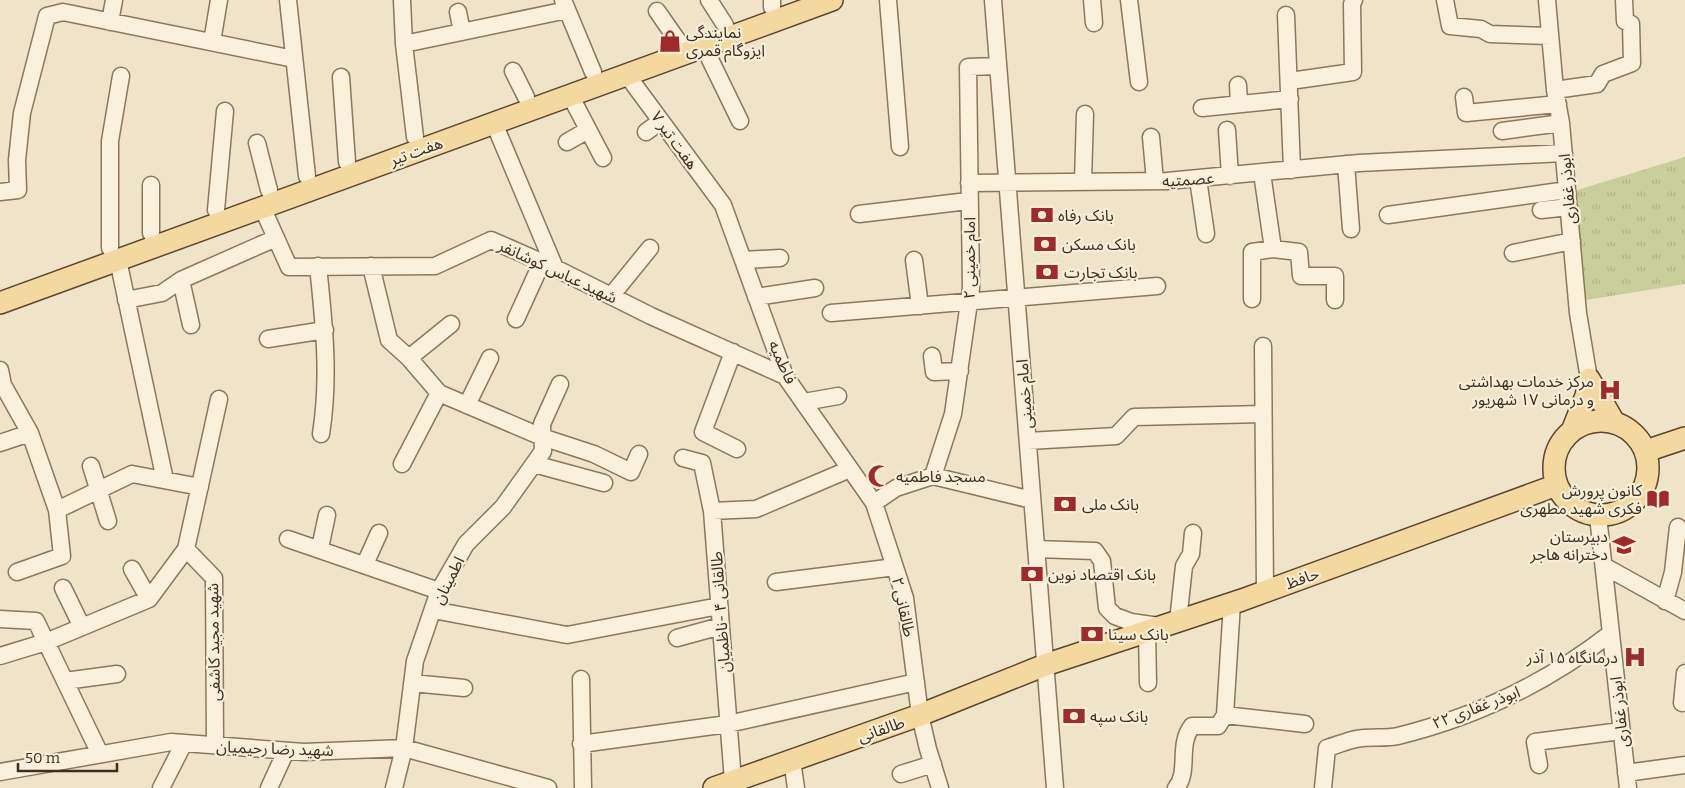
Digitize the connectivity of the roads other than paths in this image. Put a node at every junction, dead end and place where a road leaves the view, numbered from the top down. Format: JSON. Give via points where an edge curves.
{"nodes":[{"id":1,"x":114,"y":0,"type":"edge"},
{"id":2,"x":220,"y":0,"type":"edge"},
{"id":3,"x":288,"y":0,"type":"edge"},
{"id":4,"x":402,"y":0,"type":"edge"},
{"id":5,"x":709,"y":0,"type":"edge"},
{"id":6,"x":832,"y":0,"type":"edge"},
{"id":7,"x":888,"y":0,"type":"edge"},
{"id":8,"x":993,"y":0,"type":"edge"},
{"id":9,"x":1092,"y":0,"type":"edge"},
{"id":10,"x":1129,"y":0,"type":"edge"},
{"id":11,"x":1354,"y":0,"type":"edge"},
{"id":12,"x":1446,"y":0,"type":"edge"},
{"id":13,"x":1547,"y":0,"type":"edge"},
{"id":14,"x":1624,"y":0,"type":"edge"},
{"id":15,"x":778,"y":2,"type":"edge"},
{"id":16,"x":565,"y":5,"type":"edge"},
{"id":17,"x":656,"y":11,"type":"dead end"},
{"id":18,"x":458,"y":12,"type":"dead end"},
{"id":19,"x":1286,"y":15,"type":"dead end"},
{"id":20,"x":110,"y":22,"type":"junction"},
{"id":21,"x":1094,"y":23,"type":"dead end"},
{"id":22,"x":724,"y":24,"type":"junction"},
{"id":23,"x":462,"y":32,"type":"junction"},
{"id":24,"x":1550,"y":36,"type":"junction"},
{"id":25,"x":212,"y":42,"type":"junction"},
{"id":26,"x":678,"y":42,"type":"junction"},
{"id":27,"x":404,"y":44,"type":"junction"},
{"id":28,"x":704,"y":46,"type":"junction"},
{"id":29,"x":294,"y":59,"type":"junction"},
{"id":30,"x":998,"y":66,"type":"junction"},
{"id":31,"x":513,"y":71,"type":"dead end"},
{"id":32,"x":627,"y":74,"type":"junction"},
{"id":33,"x":122,"y":76,"type":"dead end"},
{"id":34,"x":342,"y":77,"type":"dead end"},
{"id":35,"x":596,"y":79,"type":"junction"},
{"id":36,"x":1290,"y":81,"type":"junction"},
{"id":37,"x":1139,"y":82,"type":"dead end"},
{"id":38,"x":1238,"y":85,"type":"dead end"},
{"id":39,"x":570,"y":95,"type":"junction"},
{"id":40,"x":526,"y":97,"type":"junction"},
{"id":41,"x":1464,"y":97,"type":"dead end"},
{"id":42,"x":1556,"y":97,"type":"junction"},
{"id":43,"x":1290,"y":99,"type":"junction"},
{"id":44,"x":1239,"y":104,"type":"junction"},
{"id":45,"x":1202,"y":108,"type":"dead end"},
{"id":46,"x":225,"y":111,"type":"dead end"},
{"id":47,"x":1085,"y":114,"type":"dead end"},
{"id":48,"x":740,"y":120,"type":"dead end"},
{"id":49,"x":661,"y":121,"type":"junction"},
{"id":50,"x":494,"y":123,"type":"junction"},
{"id":51,"x":1561,"y":123,"type":"junction"},
{"id":52,"x":588,"y":130,"type":"junction"},
{"id":53,"x":1227,"y":130,"type":"dead end"},
{"id":54,"x":1502,"y":131,"type":"dead end"},
{"id":55,"x":646,"y":132,"type":"dead end"},
{"id":56,"x":415,"y":137,"type":"junction"},
{"id":57,"x":1151,"y":137,"type":"dead end"},
{"id":58,"x":567,"y":142,"type":"dead end"},
{"id":59,"x":257,"y":143,"type":"dead end"},
{"id":60,"x":900,"y":147,"type":"dead end"},
{"id":61,"x":1564,"y":153,"type":"junction"},
{"id":62,"x":603,"y":158,"type":"dead end"},
{"id":63,"x":347,"y":162,"type":"junction"},
{"id":64,"x":1353,"y":164,"type":"junction"},
{"id":65,"x":1292,"y":170,"type":"junction"},
{"id":66,"x":1262,"y":172,"type":"junction"},
{"id":67,"x":307,"y":176,"type":"junction"},
{"id":68,"x":1230,"y":176,"type":"junction"},
{"id":69,"x":1198,"y":179,"type":"junction"},
{"id":70,"x":1084,"y":181,"type":"junction"},
{"id":71,"x":1155,"y":181,"type":"junction"},
{"id":72,"x":1008,"y":182,"type":"junction"},
{"id":73,"x":969,"y":183,"type":"junction"},
{"id":74,"x":151,"y":185,"type":"dead end"},
{"id":75,"x":1567,"y":190,"type":"junction"},
{"id":76,"x":0,"y":192,"type":"edge"},
{"id":77,"x":266,"y":199,"type":"junction"},
{"id":78,"x":968,"y":201,"type":"junction"},
{"id":79,"x":723,"y":206,"type":"joint"},
{"id":80,"x":1569,"y":207,"type":"junction"},
{"id":81,"x":216,"y":210,"type":"junction"},
{"id":82,"x":1540,"y":210,"type":"dead end"},
{"id":83,"x":859,"y":214,"type":"dead end"},
{"id":84,"x":1388,"y":215,"type":"dead end"},
{"id":85,"x":1351,"y":229,"type":"dead end"},
{"id":86,"x":151,"y":233,"type":"junction"},
{"id":87,"x":1206,"y":234,"type":"dead end"},
{"id":88,"x":276,"y":238,"type":"junction"},
{"id":89,"x":1572,"y":242,"type":"junction"},
{"id":90,"x":650,"y":248,"type":"dead end"},
{"id":91,"x":1273,"y":249,"type":"junction"},
{"id":92,"x":1512,"y":253,"type":"dead end"},
{"id":93,"x":114,"y":254,"type":"junction"},
{"id":94,"x":780,"y":258,"type":"dead end"},
{"id":95,"x":743,"y":260,"type":"junction"},
{"id":96,"x":914,"y":260,"type":"dead end"},
{"id":97,"x":549,"y":265,"type":"junction"},
{"id":98,"x":318,"y":266,"type":"junction"},
{"id":99,"x":371,"y":266,"type":"junction"},
{"id":100,"x":182,"y":280,"type":"junction"},
{"id":101,"x":1157,"y":286,"type":"dead end"},
{"id":102,"x":0,"y":288,"type":"edge"},
{"id":103,"x":815,"y":288,"type":"dead end"},
{"id":104,"x":611,"y":296,"type":"junction"},
{"id":105,"x":756,"y":297,"type":"junction"},
{"id":106,"x":1017,"y":298,"type":"junction"},
{"id":107,"x":1252,"y":299,"type":"dead end"},
{"id":108,"x":126,"y":300,"type":"junction"},
{"id":109,"x":1335,"y":300,"type":"dead end"},
{"id":110,"x":969,"y":302,"type":"junction"},
{"id":111,"x":0,"y":303,"type":"edge"},
{"id":112,"x":920,"y":306,"type":"junction"},
{"id":113,"x":831,"y":313,"type":"dead end"},
{"id":114,"x":516,"y":319,"type":"dead end"},
{"id":115,"x":451,"y":324,"type":"dead end"},
{"id":116,"x":191,"y":325,"type":"dead end"},
{"id":117,"x":324,"y":330,"type":"junction"},
{"id":118,"x":268,"y":339,"type":"dead end"},
{"id":119,"x":1263,"y":346,"type":"dead end"},
{"id":120,"x":733,"y":352,"type":"junction"},
{"id":121,"x":932,"y":356,"type":"dead end"},
{"id":122,"x":409,"y":358,"type":"junction"},
{"id":123,"x":490,"y":358,"type":"dead end"},
{"id":124,"x":960,"y":370,"type":"junction"},
{"id":125,"x":785,"y":376,"type":"junction"},
{"id":126,"x":1589,"y":379,"type":"junction"},
{"id":127,"x":1,"y":380,"type":"edge"},
{"id":128,"x":560,"y":384,"type":"dead end"},
{"id":129,"x":439,"y":393,"type":"junction"},
{"id":130,"x":838,"y":396,"type":"dead end"},
{"id":131,"x":219,"y":399,"type":"dead end"},
{"id":132,"x":804,"y":402,"type":"junction"},
{"id":133,"x":468,"y":405,"type":"junction"},
{"id":134,"x":1263,"y":414,"type":"junction"},
{"id":135,"x":1614,"y":422,"type":"junction"},
{"id":136,"x":1572,"y":431,"type":"junction"},
{"id":137,"x":30,"y":433,"type":"junction"},
{"id":138,"x":321,"y":434,"type":"dead end"},
{"id":139,"x":542,"y":437,"type":"junction"},
{"id":140,"x":1685,"y":438,"type":"edge"},
{"id":141,"x":1028,"y":441,"type":"junction"},
{"id":142,"x":0,"y":443,"type":"edge"},
{"id":143,"x":737,"y":449,"type":"dead end"},
{"id":144,"x":1646,"y":452,"type":"junction"},
{"id":145,"x":639,"y":454,"type":"dead end"},
{"id":146,"x":683,"y":458,"type":"dead end"},
{"id":147,"x":402,"y":464,"type":"dead end"},
{"id":148,"x":534,"y":464,"type":"junction"},
{"id":149,"x":91,"y":466,"type":"dead end"},
{"id":150,"x":850,"y":469,"type":"junction"},
{"id":151,"x":933,"y":476,"type":"junction"},
{"id":152,"x":165,"y":480,"type":"junction"},
{"id":153,"x":604,"y":483,"type":"dead end"},
{"id":154,"x":1557,"y":485,"type":"junction"},
{"id":155,"x":200,"y":487,"type":"junction"},
{"id":156,"x":97,"y":490,"type":"junction"},
{"id":157,"x":1032,"y":500,"type":"junction"},
{"id":158,"x":874,"y":503,"type":"junction"},
{"id":159,"x":57,"y":510,"type":"junction"},
{"id":160,"x":712,"y":511,"type":"junction"},
{"id":161,"x":327,"y":515,"type":"dead end"},
{"id":162,"x":1598,"y":516,"type":"junction"},
{"id":163,"x":108,"y":521,"type":"dead end"},
{"id":164,"x":1678,"y":527,"type":"dead end"},
{"id":165,"x":379,"y":532,"type":"dead end"},
{"id":166,"x":1193,"y":533,"type":"dead end"},
{"id":167,"x":288,"y":539,"type":"dead end"},
{"id":168,"x":320,"y":548,"type":"junction"},
{"id":169,"x":186,"y":549,"type":"junction"},
{"id":170,"x":1036,"y":549,"type":"junction"},
{"id":171,"x":365,"y":564,"type":"junction"},
{"id":172,"x":1604,"y":566,"type":"junction"},
{"id":173,"x":895,"y":568,"type":"junction"},
{"id":174,"x":132,"y":570,"type":"dead end"},
{"id":175,"x":17,"y":572,"type":"dead end"},
{"id":176,"x":776,"y":582,"type":"dead end"},
{"id":177,"x":63,"y":588,"type":"dead end"},
{"id":178,"x":439,"y":591,"type":"junction"},
{"id":179,"x":1265,"y":591,"type":"junction"},
{"id":180,"x":149,"y":599,"type":"junction"},
{"id":181,"x":1665,"y":601,"type":"junction"},
{"id":182,"x":1232,"y":603,"type":"junction"},
{"id":183,"x":719,"y":606,"type":"junction"},
{"id":184,"x":433,"y":610,"type":"junction"},
{"id":185,"x":1685,"y":611,"type":"edge"},
{"id":186,"x":0,"y":619,"type":"edge"},
{"id":187,"x":721,"y":626,"type":"junction"},
{"id":188,"x":1162,"y":626,"type":"junction"},
{"id":189,"x":82,"y":627,"type":"junction"},
{"id":190,"x":1611,"y":633,"type":"junction"},
{"id":191,"x":677,"y":638,"type":"dead end"},
{"id":192,"x":46,"y":642,"type":"junction"},
{"id":193,"x":0,"y":656,"type":"edge"},
{"id":194,"x":1045,"y":665,"type":"junction"},
{"id":195,"x":117,"y":674,"type":"dead end"},
{"id":196,"x":1685,"y":674,"type":"edge"},
{"id":197,"x":581,"y":679,"type":"dead end"},
{"id":198,"x":65,"y":681,"type":"junction"},
{"id":199,"x":916,"y":682,"type":"junction"},
{"id":200,"x":412,"y":683,"type":"junction"},
{"id":201,"x":1148,"y":683,"type":"dead end"},
{"id":202,"x":464,"y":688,"type":"dead end"},
{"id":203,"x":1682,"y":703,"type":"dead end"},
{"id":204,"x":920,"y":715,"type":"junction"},
{"id":205,"x":1225,"y":715,"type":"junction"},
{"id":206,"x":728,"y":724,"type":"junction"},
{"id":207,"x":1305,"y":724,"type":"dead end"},
{"id":208,"x":1621,"y":731,"type":"junction"},
{"id":209,"x":184,"y":743,"type":"junction"},
{"id":210,"x":581,"y":744,"type":"junction"},
{"id":211,"x":215,"y":746,"type":"junction"},
{"id":212,"x":404,"y":748,"type":"junction"},
{"id":213,"x":286,"y":751,"type":"junction"},
{"id":214,"x":100,"y":754,"type":"junction"},
{"id":215,"x":792,"y":760,"type":"junction"},
{"id":216,"x":933,"y":764,"type":"junction"},
{"id":217,"x":1539,"y":765,"type":"dead end"},
{"id":218,"x":1685,"y":765,"type":"edge"},
{"id":219,"x":0,"y":772,"type":"edge"},
{"id":220,"x":901,"y":774,"type":"dead end"},
{"id":221,"x":1627,"y":780,"type":"edge"},
{"id":222,"x":723,"y":785,"type":"edge"},
{"id":223,"x":161,"y":788,"type":"edge"},
{"id":224,"x":269,"y":788,"type":"edge"},
{"id":225,"x":394,"y":788,"type":"edge"},
{"id":226,"x":548,"y":788,"type":"edge"},
{"id":227,"x":583,"y":788,"type":"edge"},
{"id":228,"x":796,"y":788,"type":"edge"},
{"id":229,"x":940,"y":788,"type":"edge"},
{"id":230,"x":1055,"y":788,"type":"edge"},
{"id":231,"x":1176,"y":788,"type":"edge"},
{"id":232,"x":1323,"y":788,"type":"edge"}],
"edges":[{"from":1,"to":20,"type":"street"},
{"from":2,"to":25,"type":"street"},
{"from":3,"to":29,"type":"street"},
{"from":4,"to":27,"type":"street"},
{"from":5,"to":22,"type":"street"},
{"from":6,"to":28,"type":"main road","name":"هفت تیر"},
{"from":7,"to":60,"type":"street"},
{"from":8,"to":30,"type":"street","name":"امام خمینی"},
{"from":9,"to":21,"type":"street"},
{"from":10,"to":37,"type":"street"},
{"from":11,"to":36,"type":"street","via":[[1353,72]]},
{"from":12,"to":24,"type":"street","via":[[1450,26],[1481,29],[1490,34]]},
{"from":13,"to":24,"type":"street","name":"ابوذر غفاری"},
{"from":14,"to":42,"type":"street","via":[[1625,21],[1631,24],[1632,63],[1602,74],[1598,84]]},
{"from":15,"to":22,"type":"main road","name":"هفت تیر"},
{"from":16,"to":23,"type":"street"},
{"from":16,"to":35,"type":"street"},
{"from":17,"to":26,"type":"street"},
{"from":18,"to":23,"type":"street"},
{"from":19,"to":36,"type":"street"},
{"from":20,"to":25,"type":"street"},
{"from":20,"to":76,"type":"street","via":[[63,12],[47,16],[22,113],[17,160],[18,190]]},
{"from":22,"to":26,"type":"main road","name":"هفت تیر"},
{"from":23,"to":27,"type":"street"},
{"from":24,"to":42,"type":"street","name":"ابوذر غفاری"},
{"from":25,"to":29,"type":"street"},
{"from":26,"to":35,"type":"main road","name":"هفت تیر"},
{"from":27,"to":56,"type":"street"},
{"from":28,"to":32,"type":"main road","name":"هفت تیر"},
{"from":28,"to":48,"type":"street"},
{"from":29,"to":67,"type":"street"},
{"from":30,"to":72,"type":"street","name":"امام خمینی"},
{"from":30,"to":73,"type":"street","name":"امام خمینی ۲","via":[[968,67]]},
{"from":31,"to":40,"type":"street"},
{"from":32,"to":35,"type":"main road","name":"هفت تیر"},
{"from":32,"to":49,"type":"street","name":"هفت تیر ۷"},
{"from":33,"to":93,"type":"street","via":[[110,141]]},
{"from":34,"to":63,"type":"street"},
{"from":35,"to":39,"type":"main road","name":"هفت تیر"},
{"from":35,"to":40,"type":"main road","name":"هفت تیر"},
{"from":36,"to":43,"type":"street"},
{"from":38,"to":44,"type":"street"},
{"from":39,"to":50,"type":"main road","name":"هفت تیر"},
{"from":39,"to":52,"type":"street"},
{"from":40,"to":56,"type":"main road","name":"هفت تیر"},
{"from":41,"to":42,"type":"street","via":[[1466,113]]},
{"from":42,"to":51,"type":"street","name":"ابوذر غفاری"},
{"from":43,"to":44,"type":"street"},
{"from":43,"to":65,"type":"street"},
{"from":44,"to":45,"type":"street"},
{"from":46,"to":81,"type":"street"},
{"from":47,"to":70,"type":"street"},
{"from":49,"to":55,"type":"street"},
{"from":49,"to":79,"type":"street","name":"هفت تیر ۷"},
{"from":50,"to":77,"type":"main road","name":"هفت تیر"},
{"from":50,"to":97,"type":"street"},
{"from":51,"to":54,"type":"street"},
{"from":51,"to":61,"type":"street","name":"ابوذر غفاری"},
{"from":52,"to":58,"type":"street"},
{"from":52,"to":62,"type":"street"},
{"from":53,"to":68,"type":"street"},
{"from":56,"to":63,"type":"main road","name":"هفت تیر"},
{"from":57,"to":71,"type":"street"},
{"from":59,"to":77,"type":"street"},
{"from":61,"to":64,"type":"street","name":"عصمتیه"},
{"from":61,"to":75,"type":"street","name":"ابوذر غفاری"},
{"from":63,"to":67,"type":"main road","name":"هفت تیر"},
{"from":64,"to":65,"type":"street","name":"عصمتیه"},
{"from":64,"to":85,"type":"street"},
{"from":65,"to":66,"type":"street","name":"عصمتیه"},
{"from":66,"to":68,"type":"street","name":"عصمتیه"},
{"from":66,"to":91,"type":"street"},
{"from":67,"to":77,"type":"main road","name":"هفت تیر"},
{"from":68,"to":69,"type":"street","name":"عصمتیه"},
{"from":69,"to":71,"type":"street","name":"عصمتیه"},
{"from":69,"to":87,"type":"street"},
{"from":70,"to":71,"type":"street","name":"عصمتیه"},
{"from":70,"to":72,"type":"street","name":"عصمتیه"},
{"from":72,"to":73,"type":"street","name":"عصمتیه"},
{"from":72,"to":106,"type":"street","name":"امام خمینی"},
{"from":73,"to":78,"type":"street","name":"امام خمینی ۲"},
{"from":74,"to":86,"type":"street"},
{"from":75,"to":80,"type":"street","name":"ابوذر غفاری"},
{"from":75,"to":84,"type":"street"},
{"from":77,"to":81,"type":"main road","name":"هفت تیر"},
{"from":77,"to":88,"type":"street"},
{"from":77,"to":93,"type":"main road","name":"هفت تیر"},
{"from":78,"to":83,"type":"street"},
{"from":78,"to":110,"type":"street","name":"امام خمینی ۲"},
{"from":79,"to":95,"type":"street","name":"فاطمیه"},
{"from":80,"to":82,"type":"street"},
{"from":80,"to":89,"type":"street","name":"ابوذر غفاری"},
{"from":81,"to":86,"type":"main road","name":"هفت تیر"},
{"from":86,"to":93,"type":"main road","name":"هفت تیر"},
{"from":88,"to":98,"type":"street","name":"شهید عباس کوشانفر","via":[[289,266]]},
{"from":88,"to":100,"type":"street"},
{"from":89,"to":92,"type":"street"},
{"from":89,"to":126,"type":"street","name":"ابوذر غفاری","via":[[1578,313]]},
{"from":90,"to":104,"type":"street"},
{"from":91,"to":107,"type":"street","via":[[1252,252]]},
{"from":91,"to":109,"type":"street","via":[[1299,252],[1301,276],[1335,276]]},
{"from":93,"to":102,"type":"main road","name":"هفت تیر"},
{"from":93,"to":108,"type":"street"},
{"from":93,"to":111,"type":"main road","name":"هفت تیر"},
{"from":94,"to":95,"type":"street"},
{"from":95,"to":105,"type":"street","name":"فاطمیه"},
{"from":96,"to":112,"type":"street"},
{"from":97,"to":99,"type":"street","name":"شهید عباس کوشانفر","via":[[491,240],[435,266]]},
{"from":97,"to":104,"type":"street","name":"شهید عباس کوشانفر"},
{"from":97,"to":114,"type":"street"},
{"from":98,"to":99,"type":"street","name":"شهید عباس کوشانفر"},
{"from":98,"to":117,"type":"street"},
{"from":99,"to":122,"type":"street","via":[[389,340]]},
{"from":100,"to":108,"type":"street","via":[[162,293]]},
{"from":100,"to":116,"type":"street"},
{"from":101,"to":106,"type":"street"},
{"from":103,"to":105,"type":"street"},
{"from":104,"to":120,"type":"street","name":"شهید عباس کوشانفر"},
{"from":105,"to":125,"type":"street","name":"فاطمیه"},
{"from":106,"to":110,"type":"street"},
{"from":106,"to":141,"type":"street","name":"امام خمینی"},
{"from":108,"to":152,"type":"street"},
{"from":110,"to":112,"type":"street"},
{"from":110,"to":124,"type":"street","name":"امام خمینی ۲"},
{"from":112,"to":113,"type":"street"},
{"from":115,"to":122,"type":"street"},
{"from":117,"to":118,"type":"street"},
{"from":117,"to":138,"type":"street","via":[[325,408]]},
{"from":119,"to":134,"type":"street"},
{"from":120,"to":125,"type":"street","name":"شهید عباس کوشانفر"},
{"from":120,"to":143,"type":"street","via":[[703,432]]},
{"from":121,"to":124,"type":"street","via":[[934,372]]},
{"from":122,"to":129,"type":"street"},
{"from":123,"to":133,"type":"street"},
{"from":124,"to":151,"type":"street","name":"امام خمینی ۲","via":[[953,414]]},
{"from":125,"to":132,"type":"street","name":"فاطمیه"},
{"from":126,"to":135,"type":"main road"},
{"from":126,"to":136,"type":"main road"},
{"from":127,"to":137,"type":"street"},
{"from":128,"to":139,"type":"street","name":"اطمینان","via":[[542,424]]},
{"from":129,"to":133,"type":"street"},
{"from":129,"to":147,"type":"street"},
{"from":130,"to":132,"type":"street"},
{"from":131,"to":155,"type":"street"},
{"from":132,"to":150,"type":"street","name":"فاطمیه"},
{"from":133,"to":139,"type":"street"},
{"from":134,"to":141,"type":"street","via":[[1134,417],[1116,436]]},
{"from":134,"to":179,"type":"street"},
{"from":135,"to":136,"type":"main road","via":[[1599,421]]},
{"from":135,"to":144,"type":"main road","via":[[1628,428]]},
{"from":136,"to":154,"type":"main road","via":[[1556,456],[1554,471]]},
{"from":137,"to":142,"type":"street"},
{"from":137,"to":159,"type":"street"},
{"from":139,"to":145,"type":"street","via":[[594,454],[631,472]]},
{"from":139,"to":148,"type":"street","name":"اطمینان","via":[[543,451]]},
{"from":140,"to":144,"type":"main road"},
{"from":141,"to":157,"type":"street","name":"امام خمینی"},
{"from":144,"to":162,"type":"main road","via":[[1648,473],[1641,494],[1631,506],[1618,513]]},
{"from":146,"to":160,"type":"street","name":"طالقانی ۴ -ناظمیان","via":[[702,463]]},
{"from":148,"to":153,"type":"street"},
{"from":148,"to":178,"type":"street","name":"اطمینان","via":[[503,507],[466,544]]},
{"from":149,"to":156,"type":"street"},
{"from":150,"to":158,"type":"street","name":"فاطمیه"},
{"from":150,"to":160,"type":"street","via":[[756,509]]},
{"from":151,"to":157,"type":"street"},
{"from":151,"to":158,"type":"street","via":[[896,488]]},
{"from":152,"to":155,"type":"street"},
{"from":152,"to":156,"type":"street","via":[[132,474]]},
{"from":154,"to":162,"type":"main road","via":[[1575,508]]},
{"from":154,"to":179,"type":"main road","name":"حافظ"},
{"from":155,"to":169,"type":"street"},
{"from":156,"to":159,"type":"street"},
{"from":156,"to":163,"type":"street"},
{"from":157,"to":170,"type":"street","name":"امام خمینی"},
{"from":158,"to":173,"type":"street","name":"طالقانی ۲"},
{"from":159,"to":175,"type":"street","via":[[62,556]]},
{"from":160,"to":183,"type":"street","name":"طالقانی ۴ -ناظمیان"},
{"from":161,"to":168,"type":"street"},
{"from":162,"to":172,"type":"street","name":"ابوذر غفاری"},
{"from":164,"to":181,"type":"street","via":[[1673,572]]},
{"from":165,"to":171,"type":"street"},
{"from":166,"to":188,"type":"street","via":[[1191,554]]},
{"from":167,"to":168,"type":"street"},
{"from":168,"to":171,"type":"street"},
{"from":169,"to":180,"type":"street"},
{"from":169,"to":211,"type":"street","name":"شهید مجید کاشفی","via":[[214,578]]},
{"from":170,"to":188,"type":"street","via":[[1095,551],[1102,560],[1107,608],[1115,616],[1131,622]]},
{"from":170,"to":194,"type":"street","name":"امام خمینی"},
{"from":171,"to":178,"type":"street"},
{"from":172,"to":181,"type":"street"},
{"from":172,"to":190,"type":"street","name":"ابوذر غفاری"},
{"from":173,"to":176,"type":"street"},
{"from":173,"to":199,"type":"street","name":"طالقانی ۲","via":[[905,598]]},
{"from":174,"to":180,"type":"street"},
{"from":177,"to":189,"type":"street"},
{"from":178,"to":184,"type":"street","name":"اطمینان"},
{"from":179,"to":182,"type":"main road","name":"حافظ"},
{"from":180,"to":189,"type":"street"},
{"from":181,"to":185,"type":"street"},
{"from":182,"to":188,"type":"main road","name":"حافظ"},
{"from":182,"to":205,"type":"street"},
{"from":183,"to":184,"type":"street","via":[[567,635]]},
{"from":183,"to":187,"type":"street","name":"طالقانی ۴ -ناظمیان"},
{"from":184,"to":200,"type":"street","name":"اطمینان","via":[[416,660]]},
{"from":186,"to":192,"type":"street","via":[[36,620]]},
{"from":187,"to":191,"type":"street"},
{"from":187,"to":206,"type":"street","name":"طالقانی ۴ -ناظمیان"},
{"from":188,"to":194,"type":"main road","name":"حافظ"},
{"from":188,"to":201,"type":"street"},
{"from":189,"to":192,"type":"street"},
{"from":190,"to":208,"type":"street","name":"ابوذر غفاری"},
{"from":190,"to":232,"type":"street","name":"ابوذر غفاری ۲۲","via":[[1580,657],[1508,697],[1397,736],[1357,739],[1327,748]]},
{"from":192,"to":193,"type":"street"},
{"from":192,"to":198,"type":"street"},
{"from":194,"to":204,"type":"main road","name":"طالقانی"},
{"from":194,"to":230,"type":"street","name":"امام خمینی"},
{"from":195,"to":198,"type":"street"},
{"from":196,"to":203,"type":"street"},
{"from":197,"to":210,"type":"street"},
{"from":198,"to":214,"type":"street"},
{"from":199,"to":204,"type":"street","name":"طالقانی ۲"},
{"from":199,"to":206,"type":"street"},
{"from":200,"to":202,"type":"street"},
{"from":200,"to":212,"type":"street","name":"اطمینان"},
{"from":204,"to":215,"type":"main road","name":"طالقانی"},
{"from":204,"to":216,"type":"street","name":"طالقانی ۲"},
{"from":205,"to":207,"type":"street"},
{"from":205,"to":231,"type":"street","via":[[1218,726],[1192,726],[1185,735],[1182,782]]},
{"from":206,"to":210,"type":"street"},
{"from":206,"to":222,"type":"street","name":"طالقانی ۴ -ناظمیان"},
{"from":208,"to":217,"type":"street","via":[[1535,742]]},
{"from":208,"to":221,"type":"street","name":"ابوذر غفاری"},
{"from":209,"to":211,"type":"street","name":"شهید رضا رحیمیان"},
{"from":209,"to":214,"type":"street","name":"شهید رضا رحیمیان","via":[[171,742]]},
{"from":209,"to":223,"type":"street"},
{"from":210,"to":227,"type":"street"},
{"from":211,"to":213,"type":"street","name":"شهید رضا رحیمیان"},
{"from":212,"to":213,"type":"street","name":"شهید رضا رحیمیان"},
{"from":212,"to":225,"type":"street","name":"اطمینان"},
{"from":212,"to":226,"type":"street","name":"شهید رضا رحیمیان"},
{"from":213,"to":224,"type":"street"},
{"from":214,"to":219,"type":"street","name":"شهید رضا رحیمیان"},
{"from":215,"to":222,"type":"main road","name":"طالقانی"},
{"from":215,"to":228,"type":"street"},
{"from":216,"to":220,"type":"street"},
{"from":216,"to":229,"type":"street","name":"طالقانی ۲"},
{"from":218,"to":221,"type":"street"}]}
